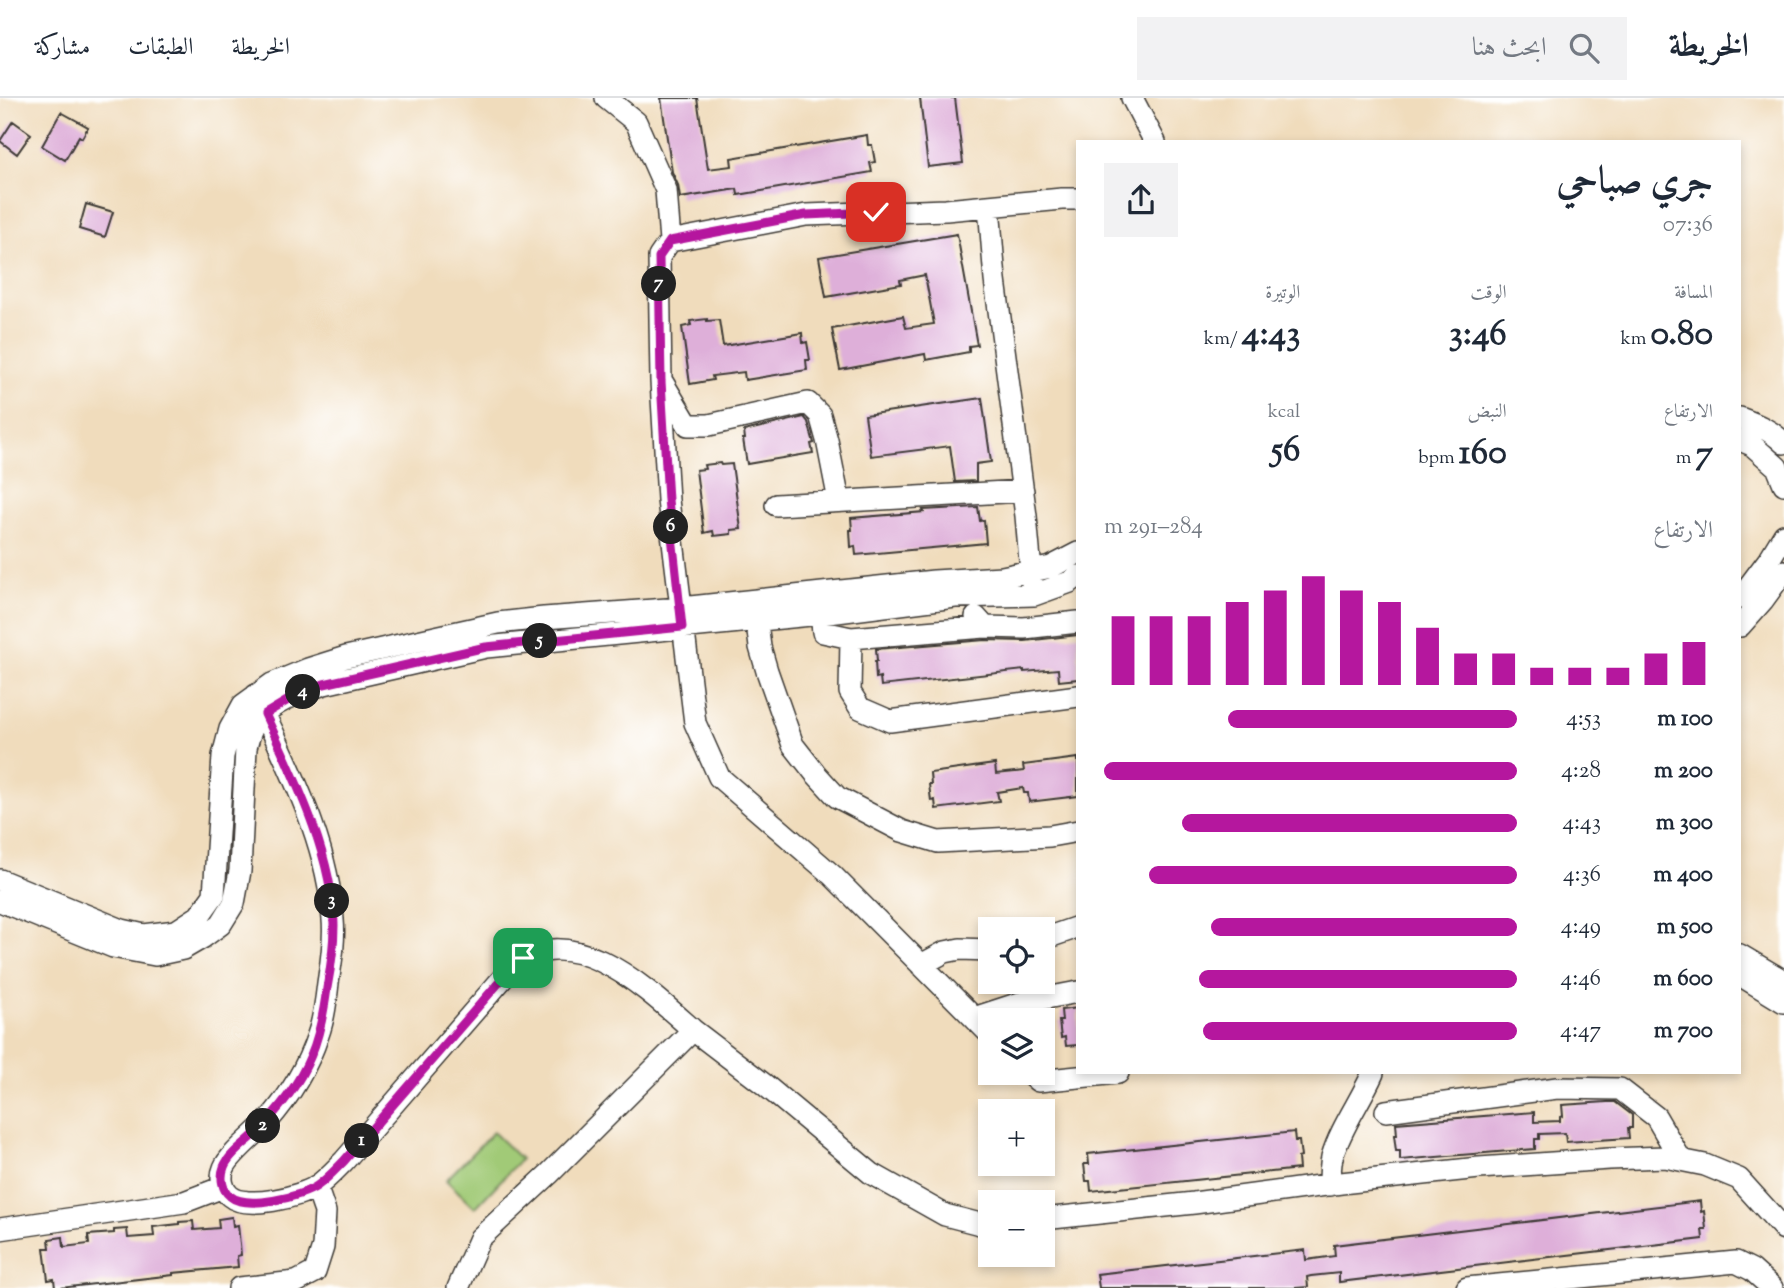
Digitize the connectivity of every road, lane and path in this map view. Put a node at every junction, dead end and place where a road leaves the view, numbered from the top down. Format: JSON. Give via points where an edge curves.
{"nodes":[{"id":1,"x":606,"y":98,"type":"edge"},
{"id":2,"x":1132,"y":98,"type":"edge"},
{"id":3,"x":1154,"y":140,"type":"edge"},
{"id":4,"x":1076,"y":199,"type":"edge"},
{"id":5,"x":989,"y":206,"type":"junction"},
{"id":6,"x":670,"y":241,"type":"junction"},
{"id":7,"x":661,"y":381,"type":"junction"},
{"id":8,"x":1741,"y":418,"type":"edge"},
{"id":9,"x":1741,"y":440,"type":"edge"},
{"id":10,"x":1784,"y":443,"type":"edge"},
{"id":11,"x":1784,"y":484,"type":"edge"},
{"id":12,"x":1023,"y":491,"type":"junction"},
{"id":13,"x":839,"y":501,"type":"junction"},
{"id":14,"x":776,"y":505,"type":"dead end"},
{"id":15,"x":1784,"y":535,"type":"edge"},
{"id":16,"x":1076,"y":554,"type":"edge"},
{"id":17,"x":1031,"y":571,"type":"junction"},
{"id":18,"x":1784,"y":571,"type":"edge"},
{"id":19,"x":1076,"y":578,"type":"edge"},
{"id":20,"x":949,"y":589,"type":"junction"},
{"id":21,"x":1034,"y":595,"type":"junction"},
{"id":22,"x":1741,"y":597,"type":"edge"},
{"id":23,"x":755,"y":611,"type":"junction"},
{"id":24,"x":821,"y":614,"type":"junction"},
{"id":25,"x":681,"y":618,"type":"junction"},
{"id":26,"x":1076,"y":622,"type":"edge"},
{"id":27,"x":1741,"y":625,"type":"edge"},
{"id":28,"x":985,"y":627,"type":"junction"},
{"id":29,"x":851,"y":638,"type":"junction"},
{"id":30,"x":1076,"y":696,"type":"edge"},
{"id":31,"x":261,"y":705,"type":"junction"},
{"id":32,"x":1076,"y":831,"type":"edge"},
{"id":33,"x":0,"y":880,"type":"edge"},
{"id":34,"x":0,"y":901,"type":"edge"},
{"id":35,"x":1076,"y":928,"type":"edge"},
{"id":36,"x":1055,"y":935,"type":"edge"},
{"id":37,"x":978,"y":950,"type":"edge"},
{"id":38,"x":921,"y":965,"type":"junction"},
{"id":39,"x":1742,"y":966,"type":"edge"},
{"id":40,"x":1784,"y":981,"type":"edge"},
{"id":41,"x":1076,"y":992,"type":"edge"},
{"id":42,"x":1784,"y":1002,"type":"edge"},
{"id":43,"x":974,"y":1018,"type":"junction"},
{"id":44,"x":978,"y":1022,"type":"edge"},
{"id":45,"x":693,"y":1030,"type":"junction"},
{"id":46,"x":1108,"y":1074,"type":"edge"},
{"id":47,"x":1373,"y":1074,"type":"edge"},
{"id":48,"x":1055,"y":1079,"type":"edge"},
{"id":49,"x":1386,"y":1111,"type":"dead end"},
{"id":50,"x":1681,"y":1160,"type":"junction"},
{"id":51,"x":1330,"y":1185,"type":"junction"},
{"id":52,"x":316,"y":1186,"type":"junction"},
{"id":53,"x":223,"y":1187,"type":"junction"},
{"id":54,"x":1055,"y":1218,"type":"edge"},
{"id":55,"x":978,"y":1224,"type":"edge"},
{"id":56,"x":0,"y":1229,"type":"edge"},
{"id":57,"x":1784,"y":1229,"type":"edge"},
{"id":58,"x":239,"y":1288,"type":"edge"},
{"id":59,"x":458,"y":1288,"type":"edge"},
{"id":60,"x":1467,"y":1288,"type":"edge"},
{"id":61,"x":1772,"y":1288,"type":"edge"}],
"edges":[{"from":1,"to":6,"type":"street","via":[[636,122],[666,190]]},
{"from":2,"to":3,"type":"street"},
{"from":4,"to":5,"type":"street"},
{"from":5,"to":6,"type":"street","via":[[806,215]]},
{"from":5,"to":12,"type":"street"},
{"from":6,"to":7,"type":"street","via":[[659,257]]},
{"from":7,"to":13,"type":"street","via":[[688,425],[709,425],[808,403],[821,415]]},
{"from":7,"to":25,"type":"street"},
{"from":8,"to":10,"type":"street"},
{"from":9,"to":11,"type":"street","via":[[1777,467]]},
{"from":12,"to":13,"type":"street"},
{"from":12,"to":17,"type":"street"},
{"from":13,"to":14,"type":"street"},
{"from":15,"to":22,"type":"street"},
{"from":16,"to":17,"type":"street"},
{"from":17,"to":20,"type":"street"},
{"from":17,"to":21,"type":"street"},
{"from":18,"to":27,"type":"street"},
{"from":19,"to":21,"type":"street"},
{"from":20,"to":21,"type":"street"},
{"from":20,"to":23,"type":"street"},
{"from":20,"to":24,"type":"street"},
{"from":20,"to":28,"type":"street"},
{"from":23,"to":24,"type":"street"},
{"from":23,"to":25,"type":"street"},
{"from":23,"to":32,"type":"street","via":[[760,647],[793,745],[837,797],[902,831],[938,842]]},
{"from":24,"to":29,"type":"street","via":[[823,632]]},
{"from":25,"to":31,"type":"street","via":[[498,623],[308,669],[272,684]]},
{"from":25,"to":38,"type":"street","via":[[695,723],[719,777],[832,876]]},
{"from":26,"to":28,"type":"street"},
{"from":28,"to":29,"type":"street"},
{"from":29,"to":30,"type":"street","via":[[850,692],[860,708],[890,721]]},
{"from":31,"to":33,"type":"street","via":[[243,705],[230,729],[223,756],[214,895],[199,916],[176,931],[144,935]]},
{"from":31,"to":34,"type":"street","via":[[246,748],[240,871],[234,903],[221,924],[183,949],[155,955],[113,947]]},
{"from":31,"to":53,"type":"street","via":[[307,811],[327,872],[334,923],[332,958],[322,1023],[311,1055],[285,1100],[225,1165]]},
{"from":35,"to":36,"type":"street"},
{"from":37,"to":38,"type":"street","via":[[960,949]]},
{"from":38,"to":43,"type":"street"},
{"from":39,"to":40,"type":"street"},
{"from":39,"to":42,"type":"street"},
{"from":41,"to":43,"type":"street"},
{"from":43,"to":44,"type":"street"},
{"from":45,"to":52,"type":"street","via":[[653,994],[604,962],[563,950],[523,958],[344,1161]]},
{"from":45,"to":55,"type":"street","via":[[872,1174],[946,1215]]},
{"from":45,"to":59,"type":"street","via":[[480,1238]]},
{"from":46,"to":48,"type":"street"},
{"from":47,"to":51,"type":"street","via":[[1346,1122],[1332,1159]]},
{"from":49,"to":50,"type":"street","via":[[1557,1088],[1620,1089],[1656,1117]]},
{"from":50,"to":51,"type":"street","via":[[1665,1157],[1479,1168]]},
{"from":50,"to":57,"type":"street","via":[[1739,1180]]},
{"from":51,"to":54,"type":"street"},
{"from":52,"to":53,"type":"street","via":[[289,1197],[251,1202],[229,1196]]},
{"from":52,"to":58,"type":"street","via":[[325,1212],[323,1247],[315,1272],[296,1282]]},
{"from":53,"to":56,"type":"street","via":[[184,1202]]},
{"from":60,"to":61,"type":"street","via":[[1735,1262]]}]}
